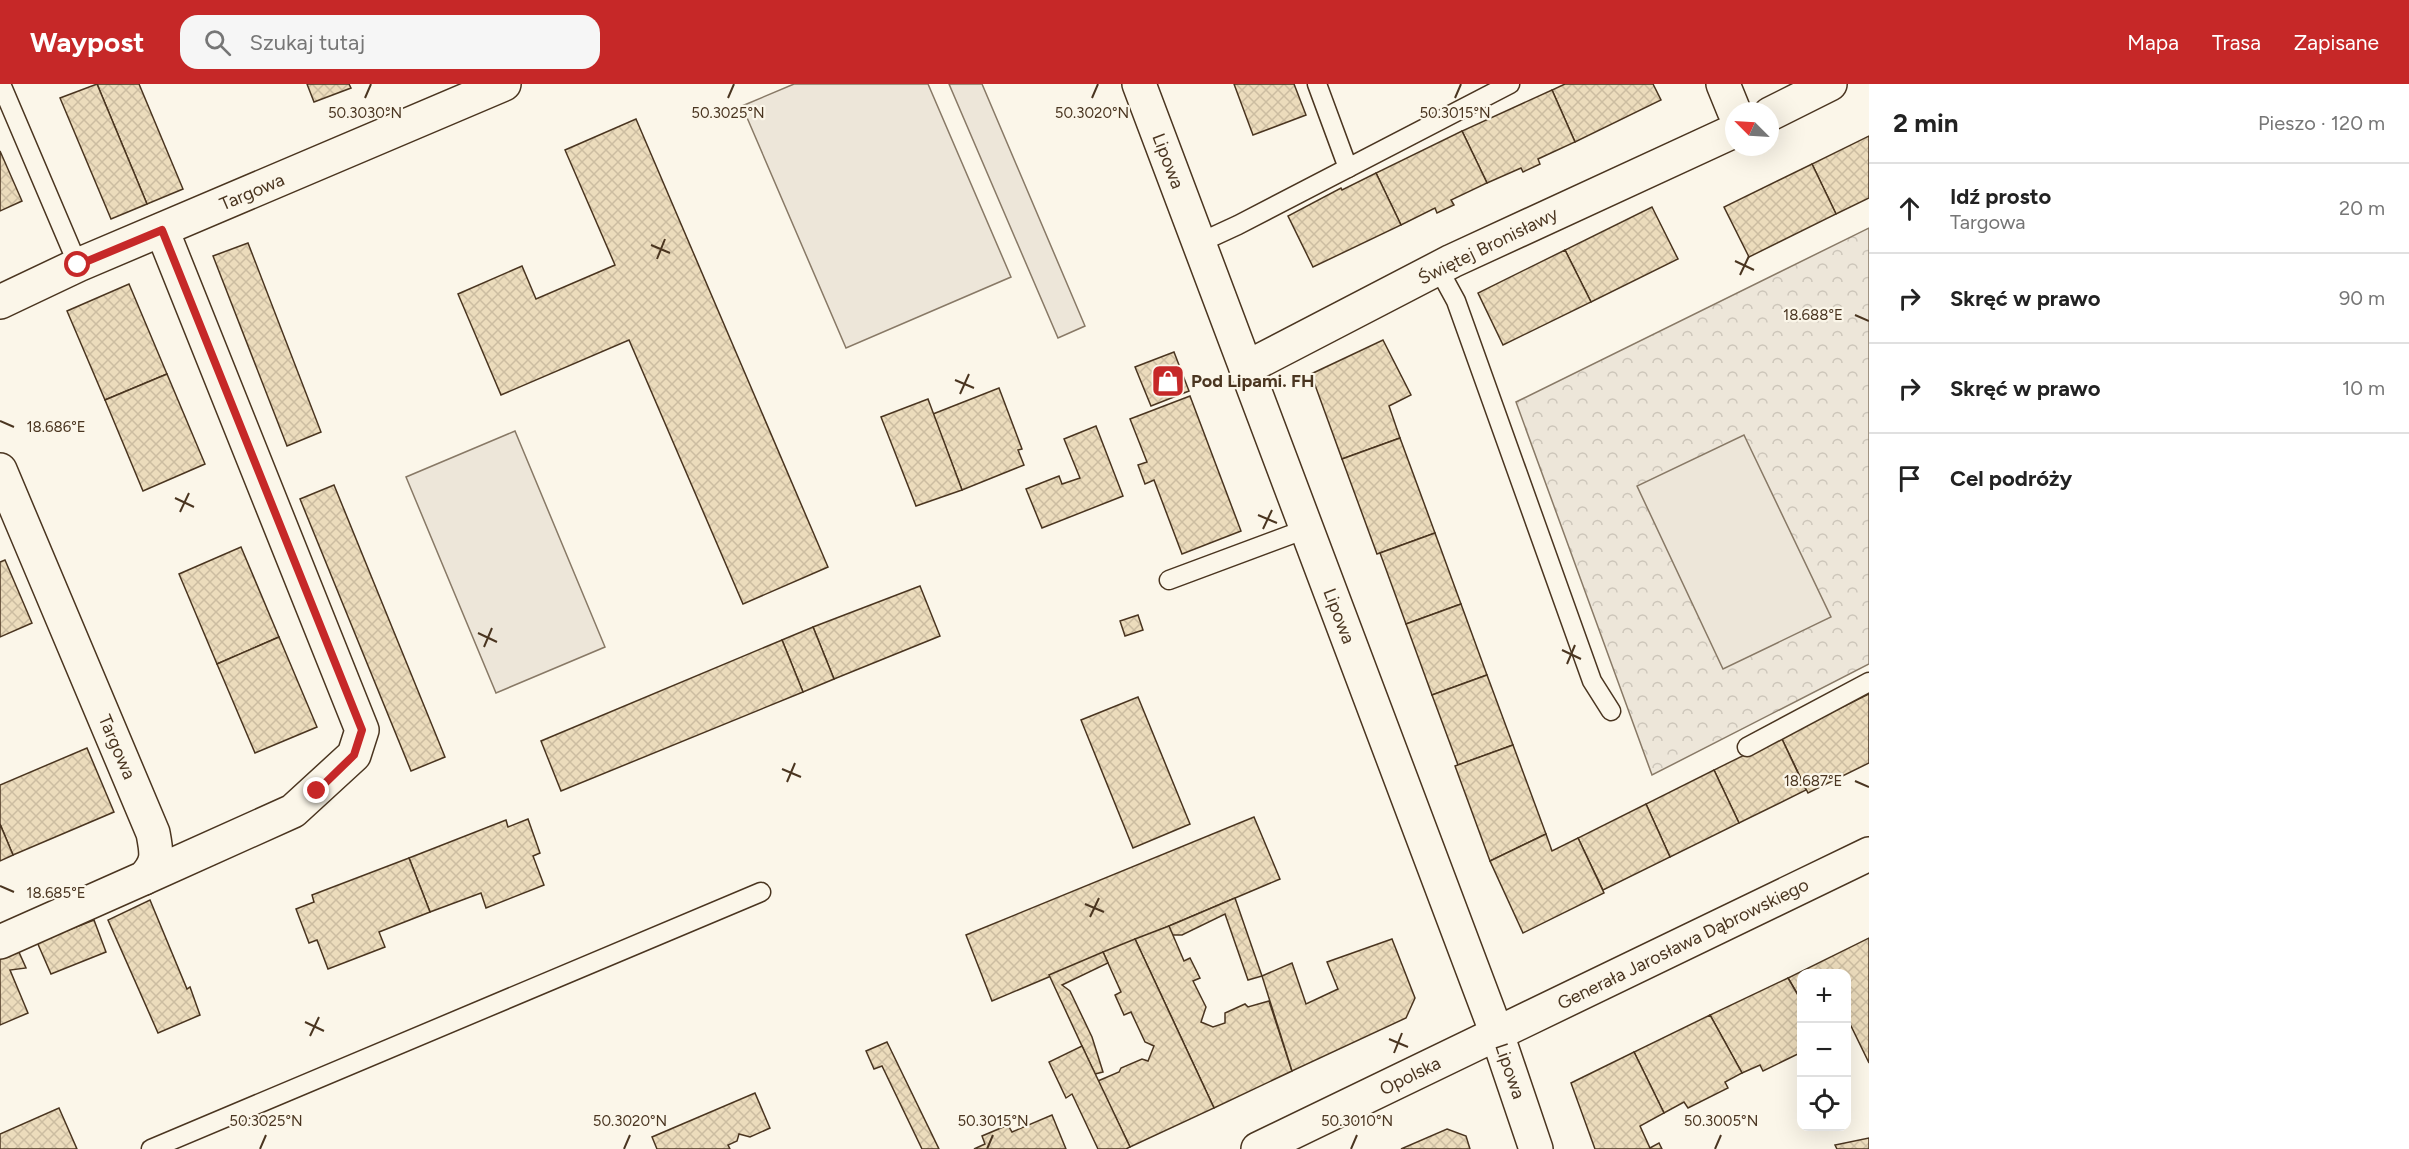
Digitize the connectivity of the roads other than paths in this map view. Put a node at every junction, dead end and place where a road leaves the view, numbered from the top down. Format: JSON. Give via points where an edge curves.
{"nodes":[{"id":1,"x":1,"y":84,"type":"edge"},
{"id":2,"x":504,"y":84,"type":"edge"},
{"id":3,"x":1139,"y":84,"type":"edge"},
{"id":4,"x":1317,"y":84,"type":"edge"},
{"id":5,"x":1510,"y":84,"type":"edge"},
{"id":6,"x":1723,"y":84,"type":"edge"},
{"id":7,"x":1830,"y":84,"type":"edge"},
{"id":8,"x":1730,"y":102,"type":"edge"},
{"id":9,"x":1779,"y":110,"type":"edge"},
{"id":10,"x":1725,"y":135,"type":"edge"},
{"id":11,"x":1348,"y":168,"type":"junction"},
{"id":12,"x":162,"y":230,"type":"junction"},
{"id":13,"x":1199,"y":243,"type":"junction"},
{"id":14,"x":78,"y":265,"type":"junction"},
{"id":15,"x":1438,"y":268,"type":"junction"},
{"id":16,"x":0,"y":302,"type":"edge"},
{"id":17,"x":1246,"y":368,"type":"junction"},
{"id":18,"x":0,"y":470,"type":"edge"},
{"id":19,"x":1306,"y":529,"type":"junction"},
{"id":20,"x":1169,"y":580,"type":"dead end"},
{"id":21,"x":1869,"y":682,"type":"edge"},
{"id":22,"x":1611,"y":711,"type":"dead end"},
{"id":23,"x":1747,"y":747,"type":"dead end"},
{"id":24,"x":1869,"y":854,"type":"edge"},
{"id":25,"x":144,"y":878,"type":"junction"},
{"id":26,"x":762,"y":892,"type":"dead end"},
{"id":27,"x":0,"y":942,"type":"edge"},
{"id":28,"x":1497,"y":1034,"type":"junction"},
{"id":29,"x":151,"y":1149,"type":"edge"},
{"id":30,"x":1258,"y":1149,"type":"edge"},
{"id":31,"x":1536,"y":1149,"type":"edge"}],
"edges":[{"from":1,"to":14,"type":"lane"},
{"from":2,"to":12,"type":"street","name":"Targowa"},
{"from":3,"to":13,"type":"street","name":"Lipowa"},
{"from":4,"to":11,"type":"lane"},
{"from":5,"to":11,"type":"lane"},
{"from":6,"to":8,"type":"street"},
{"from":7,"to":9,"type":"street"},
{"from":10,"to":15,"type":"street","name":"Świętej Bronisławy"},
{"from":11,"to":13,"type":"lane"},
{"from":12,"to":14,"type":"street","name":"Targowa"},
{"from":12,"to":25,"type":"street","via":[[362,730],[354,755],[293,811]]},
{"from":13,"to":17,"type":"street","name":"Lipowa"},
{"from":14,"to":16,"type":"street","name":"Targowa"},
{"from":15,"to":17,"type":"street","name":"Świętej Bronisławy"},
{"from":15,"to":22,"type":"lane","via":[[1456,301],[1592,681]]},
{"from":17,"to":19,"type":"street","name":"Lipowa"},
{"from":18,"to":25,"type":"street","name":"Targowa","via":[[153,833],[158,855]]},
{"from":19,"to":20,"type":"lane"},
{"from":19,"to":28,"type":"street","name":"Lipowa"},
{"from":21,"to":23,"type":"lane"},
{"from":24,"to":28,"type":"street","name":"Generała Jarosława Dąbrowskiego"},
{"from":25,"to":27,"type":"street"},
{"from":26,"to":29,"type":"lane"},
{"from":28,"to":30,"type":"street","name":"Opolska"},
{"from":28,"to":31,"type":"street","name":"Lipowa"}]}
